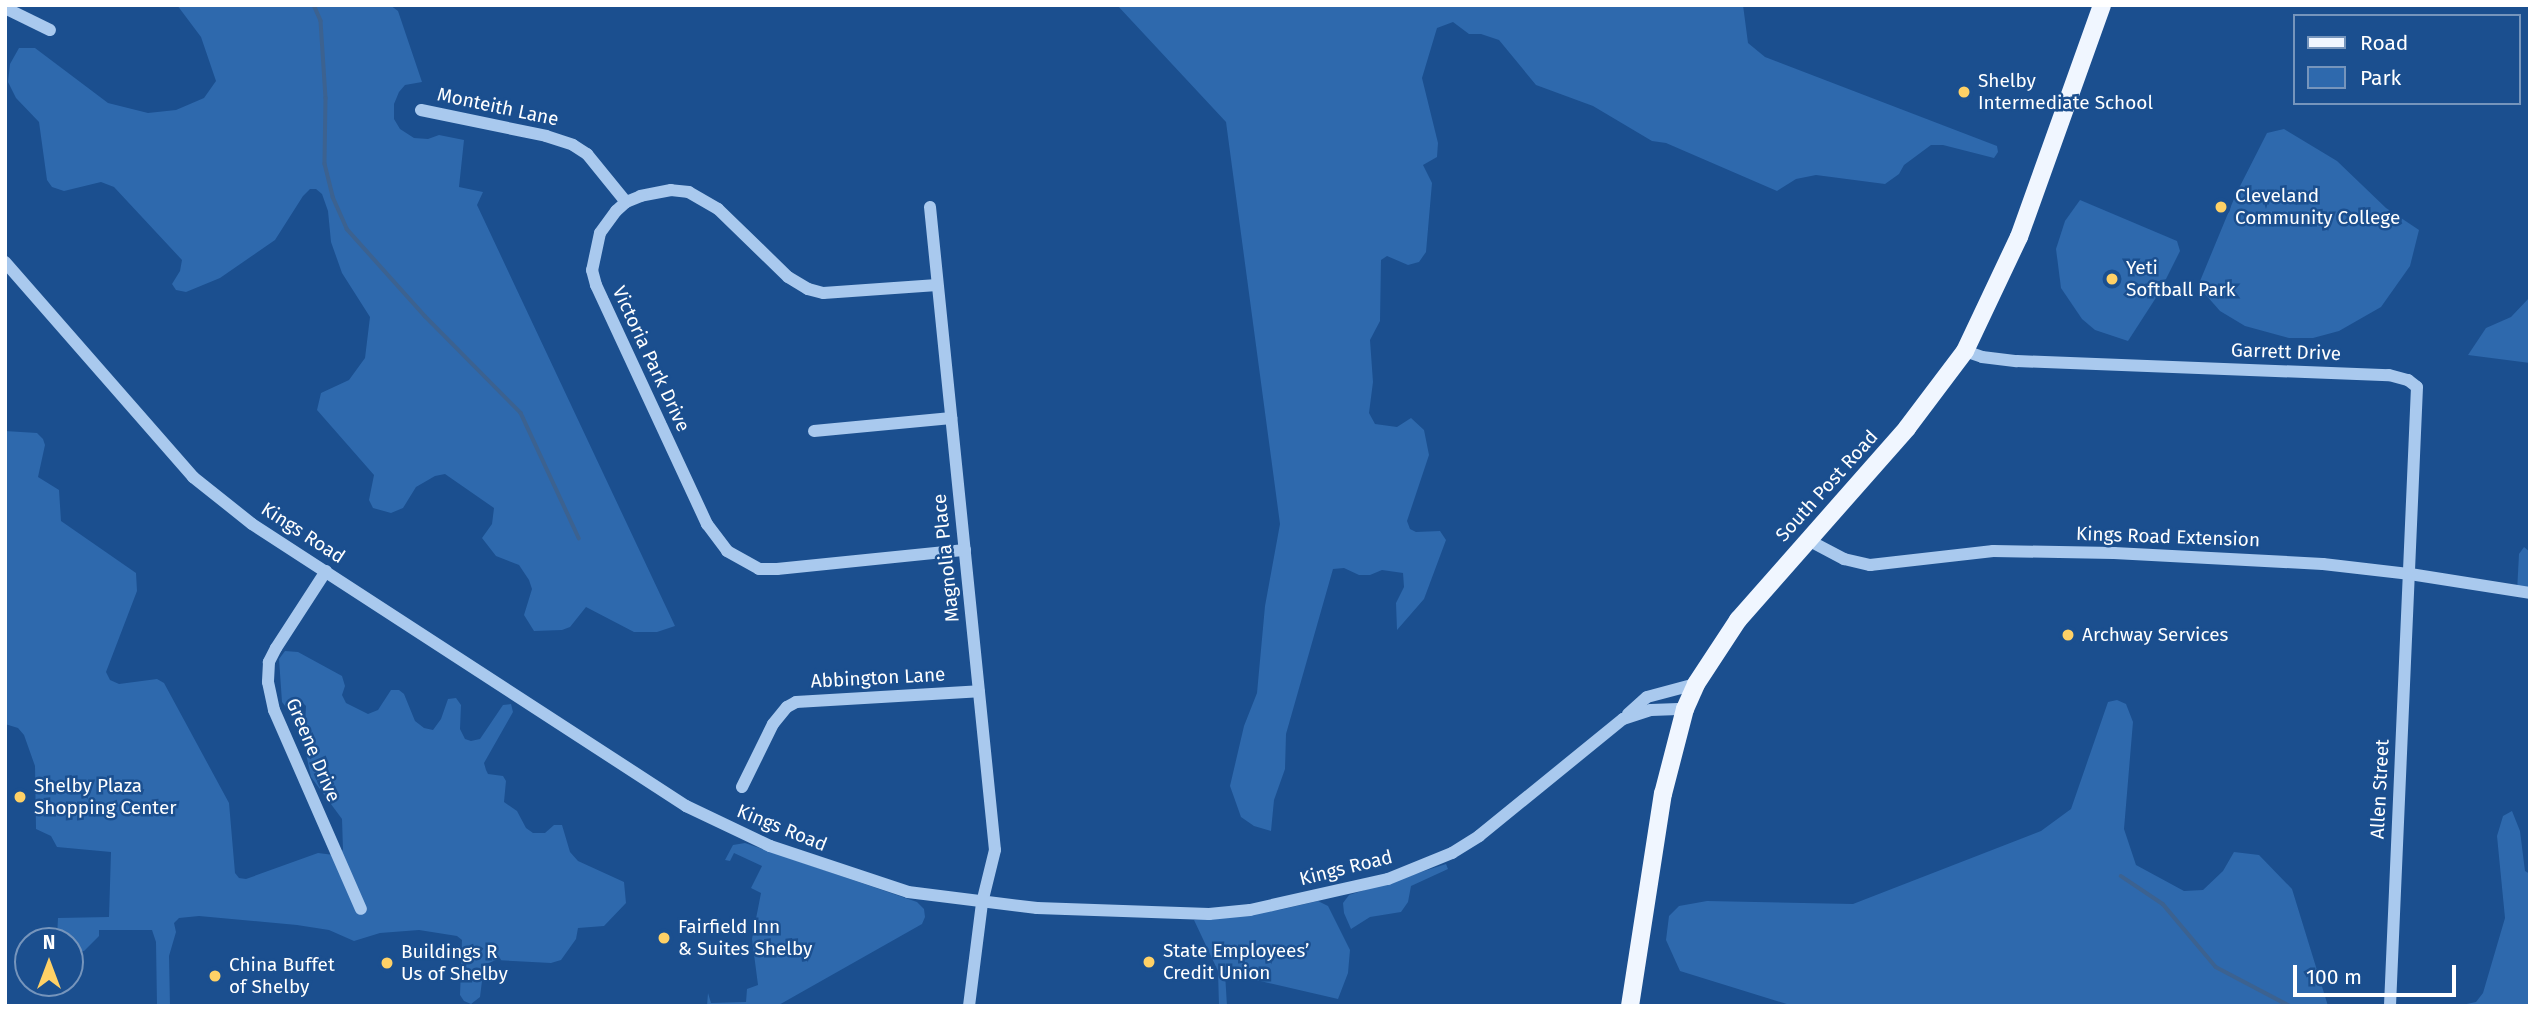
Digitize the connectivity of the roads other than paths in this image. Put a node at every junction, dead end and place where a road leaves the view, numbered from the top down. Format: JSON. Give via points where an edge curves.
{"nodes":[{"id":1,"x":2102,"y":5,"type":"edge"},
{"id":2,"x":5,"y":8,"type":"edge"},
{"id":3,"x":50,"y":30,"type":"dead end"},
{"id":4,"x":421,"y":110,"type":"dead end"},
{"id":5,"x":626,"y":202,"type":"junction"},
{"id":6,"x":930,"y":207,"type":"dead end"},
{"id":7,"x":5,"y":261,"type":"edge"},
{"id":8,"x":937,"y":285,"type":"junction"},
{"id":9,"x":1965,"y":351,"type":"junction"},
{"id":10,"x":951,"y":418,"type":"junction"},
{"id":11,"x":814,"y":431,"type":"dead end"},
{"id":12,"x":1808,"y":540,"type":"junction"},
{"id":13,"x":965,"y":550,"type":"junction"},
{"id":14,"x":326,"y":571,"type":"junction"},
{"id":15,"x":2410,"y":574,"type":"junction"},
{"id":16,"x":2530,"y":593,"type":"edge"},
{"id":17,"x":1696,"y":684,"type":"junction"},
{"id":18,"x":979,"y":691,"type":"junction"},
{"id":19,"x":1685,"y":709,"type":"junction"},
{"id":20,"x":1623,"y":719,"type":"junction"},
{"id":21,"x":742,"y":786,"type":"dead end"},
{"id":22,"x":982,"y":903,"type":"junction"},
{"id":23,"x":361,"y":909,"type":"dead end"},
{"id":24,"x":969,"y":1006,"type":"edge"},
{"id":25,"x":1630,"y":1006,"type":"edge"},
{"id":26,"x":2390,"y":1006,"type":"edge"}],
"edges":[{"from":1,"to":9,"type":"main road","name":"South Post Road","via":[[2018,237]]},
{"from":2,"to":3,"type":"street"},
{"from":4,"to":5,"type":"street","name":"Monteith Lane","via":[[573,145],[587,154]]},
{"from":5,"to":8,"type":"street","via":[[671,190],[702,199],[788,277],[808,289],[823,293]]},
{"from":5,"to":13,"type":"street","name":"Victoria Park Drive","via":[[600,233],[592,270],[596,285],[707,524],[727,551],[759,569],[777,569]]},
{"from":6,"to":8,"type":"street","name":"Magnolia Place"},
{"from":7,"to":14,"type":"street","name":"Kings Road","via":[[194,477],[252,524]]},
{"from":8,"to":10,"type":"street","name":"Magnolia Place"},
{"from":9,"to":12,"type":"main road","name":"South Post Road","via":[[1907,428]]},
{"from":9,"to":15,"type":"street","name":"Garrett Drive","via":[[2017,361],[2389,375],[2408,380],[2419,395]]},
{"from":10,"to":11,"type":"street"},
{"from":10,"to":13,"type":"street","name":"Magnolia Place"},
{"from":12,"to":15,"type":"street","name":"Kings Road Extension","via":[[1844,559],[1870,565],[1946,554],[2023,550],[2280,561]]},
{"from":12,"to":17,"type":"main road","name":"South Post Road","via":[[1738,620]]},
{"from":13,"to":18,"type":"street","name":"Magnolia Place"},
{"from":14,"to":22,"type":"street","name":"Kings Road","via":[[571,733],[732,830],[874,882]]},
{"from":14,"to":23,"type":"street","name":"Greene Drive","via":[[276,648],[269,662],[268,682],[274,710]]},
{"from":15,"to":16,"type":"street","name":"Kings Road Extension"},
{"from":15,"to":26,"type":"street","name":"Allen Street"},
{"from":17,"to":19,"type":"main road","name":"South Post Road"},
{"from":17,"to":20,"type":"street","via":[[1647,697]]},
{"from":18,"to":21,"type":"street","name":"Abbington Lane","via":[[796,702],[773,724]]},
{"from":18,"to":22,"type":"street","name":"Magnolia Place","via":[[995,850]]},
{"from":19,"to":20,"type":"street","name":"Kings Road","via":[[1651,710]]},
{"from":19,"to":25,"type":"main road","name":"South Post Road","via":[[1661,805]]},
{"from":20,"to":22,"type":"street","name":"Kings Road","via":[[1479,836],[1452,853],[1388,879],[1251,910],[1209,914]]},
{"from":22,"to":24,"type":"street","name":"Magnolia Place"}]}
